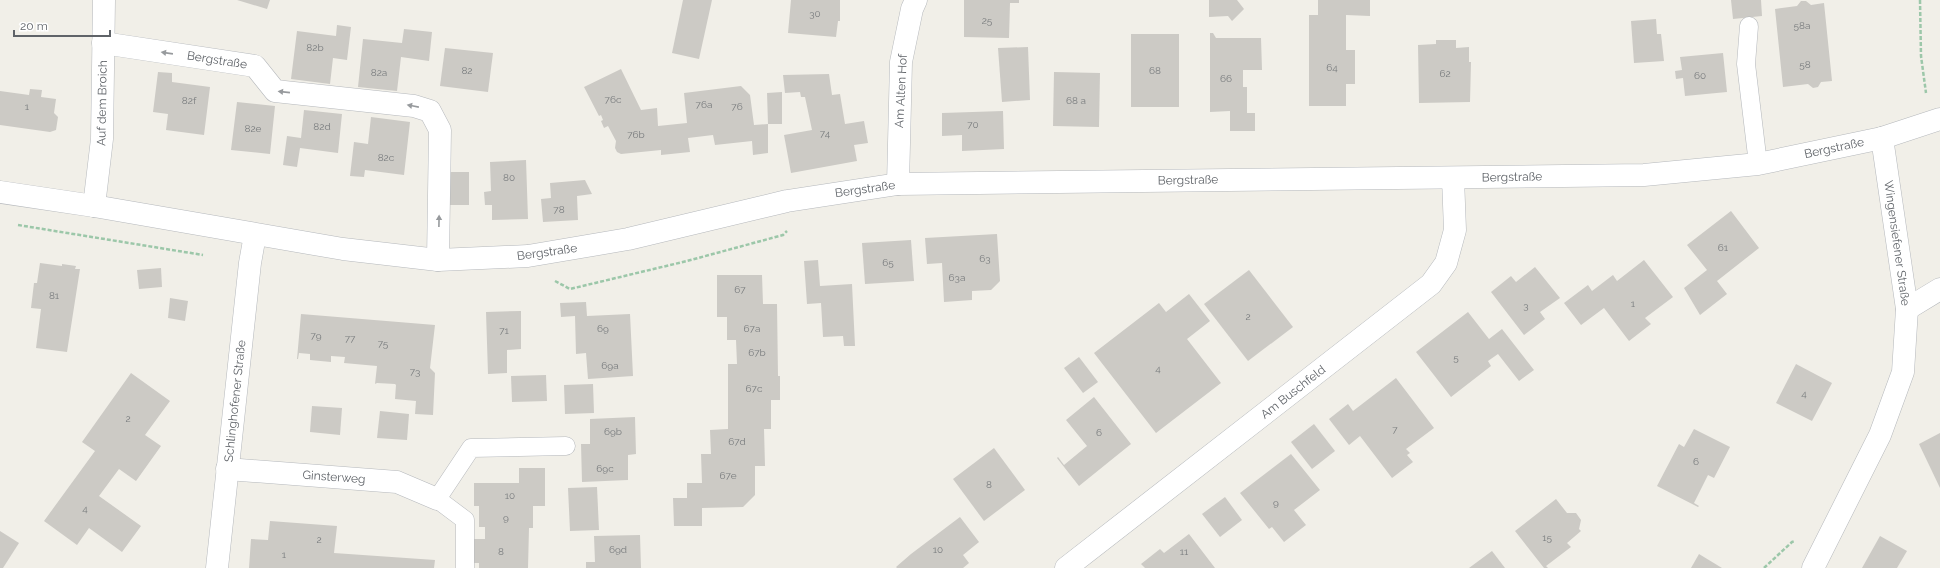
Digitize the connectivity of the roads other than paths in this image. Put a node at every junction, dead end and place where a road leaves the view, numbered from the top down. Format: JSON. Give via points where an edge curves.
{"nodes":[{"id":1,"x":104,"y":0,"type":"edge"},
{"id":2,"x":916,"y":0,"type":"edge"},
{"id":3,"x":1749,"y":26,"type":"dead end"},
{"id":4,"x":103,"y":43,"type":"junction"},
{"id":5,"x":1935,"y":121,"type":"edge"},
{"id":6,"x":1882,"y":138,"type":"junction"},
{"id":7,"x":1758,"y":164,"type":"junction"},
{"id":8,"x":1453,"y":178,"type":"junction"},
{"id":9,"x":898,"y":184,"type":"junction"},
{"id":10,"x":0,"y":192,"type":"edge"},
{"id":11,"x":94,"y":206,"type":"junction"},
{"id":12,"x":255,"y":235,"type":"junction"},
{"id":13,"x":438,"y":260,"type":"junction"},
{"id":14,"x":1940,"y":289,"type":"edge"},
{"id":15,"x":1907,"y":309,"type":"junction"},
{"id":16,"x":566,"y":446,"type":"dead end"},
{"id":17,"x":227,"y":469,"type":"junction"},
{"id":18,"x":437,"y":499,"type":"junction"},
{"id":19,"x":217,"y":568,"type":"edge"},
{"id":20,"x":464,"y":568,"type":"edge"},
{"id":21,"x":1066,"y":568,"type":"edge"},
{"id":22,"x":1813,"y":568,"type":"edge"}],
"edges":[{"from":1,"to":4,"type":"street","name":"Auf dem Broich"},
{"from":2,"to":9,"type":"street","name":"Am Alten Hof","via":[[901,62]]},
{"from":3,"to":7,"type":"lane","via":[[1746,64]]},
{"from":4,"to":11,"type":"street","name":"Auf dem Broich","via":[[102,139]]},
{"from":13,"to":4,"type":"street","name":"Bergstraße","one_way":true,"via":[[440,130],[430,111],[414,106],[275,91],[255,66]]},
{"from":5,"to":6,"type":"street","name":"Bergstraße"},
{"from":6,"to":7,"type":"street","name":"Bergstraße"},
{"from":6,"to":15,"type":"street","name":"Wingensiefener Straße"},
{"from":7,"to":8,"type":"street","name":"Bergstraße","via":[[1644,175]]},
{"from":8,"to":9,"type":"street","name":"Bergstraße"},
{"from":8,"to":21,"type":"street","name":"Am Buschfeld","via":[[1455,230],[1446,262],[1431,284]]},
{"from":9,"to":13,"type":"street","name":"Bergstraße","via":[[787,201],[628,239],[528,256]]},
{"from":10,"to":11,"type":"street","name":"Bergstraße"},
{"from":11,"to":12,"type":"street","name":"Bergstraße"},
{"from":12,"to":13,"type":"street","name":"Bergstraße","via":[[342,249]]},
{"from":12,"to":17,"type":"street","name":"Schlinghofener Straße"},
{"from":14,"to":15,"type":"street"},
{"from":15,"to":22,"type":"street","name":"Wingensiefener Straße","via":[[1903,372],[1880,435]]},
{"from":16,"to":18,"type":"lane","via":[[471,448]]},
{"from":17,"to":18,"type":"street","name":"Ginsterweg","via":[[397,482]]},
{"from":17,"to":19,"type":"street","name":"Schlinghofener Straße"},
{"from":18,"to":20,"type":"lane","via":[[465,520]]}]}
